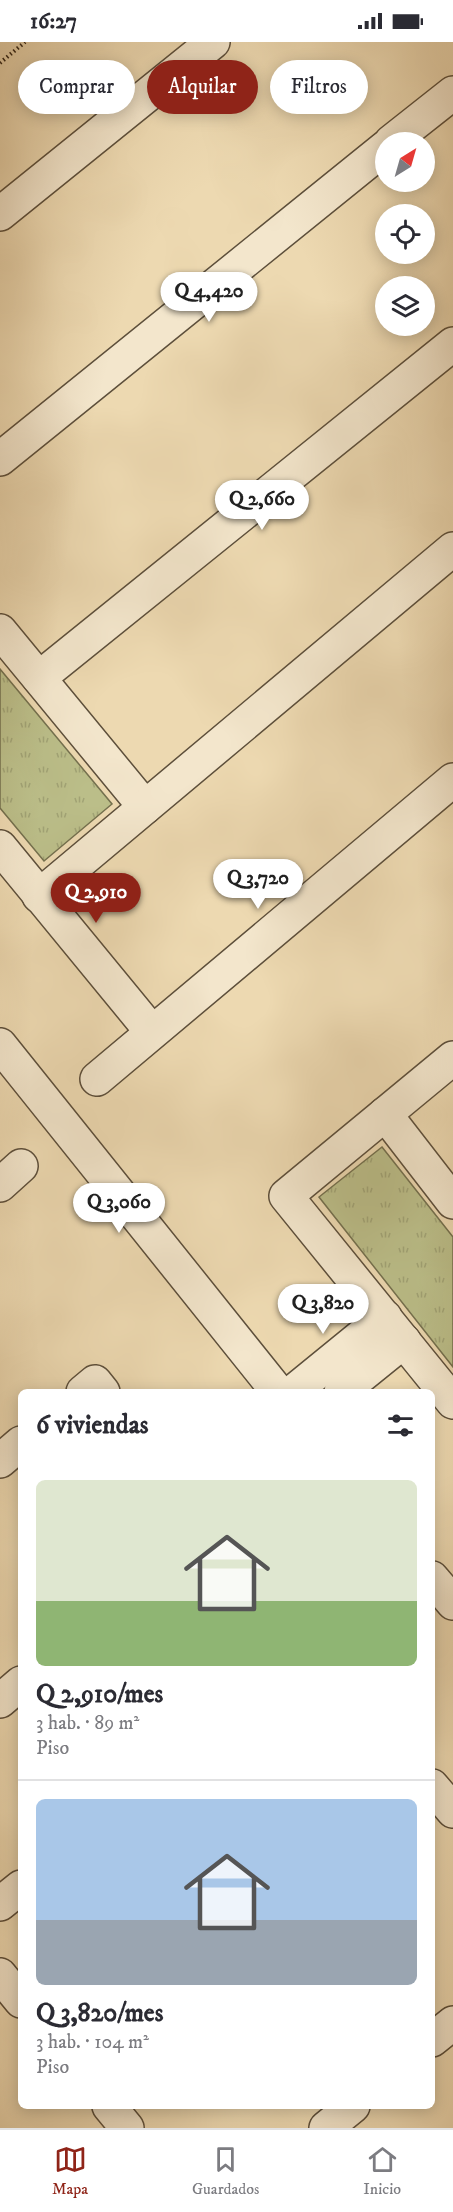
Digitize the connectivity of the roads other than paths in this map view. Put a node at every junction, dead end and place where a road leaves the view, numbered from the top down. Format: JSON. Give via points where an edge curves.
{"nodes":[{"id":1,"x":213,"y":42,"type":"edge"},
{"id":2,"x":453,"y":93,"type":"edge"},
{"id":3,"x":404,"y":132,"type":"edge"},
{"id":4,"x":375,"y":156,"type":"edge"},
{"id":5,"x":0,"y":214,"type":"edge"},
{"id":6,"x":453,"y":344,"type":"edge"},
{"id":7,"x":0,"y":459,"type":"edge"},
{"id":8,"x":453,"y":549,"type":"edge"},
{"id":9,"x":0,"y":631,"type":"edge"},
{"id":10,"x":39,"y":678,"type":"junction"},
{"id":11,"x":453,"y":780,"type":"edge"},
{"id":12,"x":145,"y":807,"type":"junction"},
{"id":13,"x":0,"y":848,"type":"edge"},
{"id":14,"x":39,"y":896,"type":"junction"},
{"id":15,"x":152,"y":1032,"type":"junction"},
{"id":16,"x":0,"y":1045,"type":"edge"},
{"id":17,"x":453,"y":1058,"type":"edge"},
{"id":18,"x":97,"y":1079,"type":"dead end"},
{"id":19,"x":385,"y":1114,"type":"junction"},
{"id":20,"x":453,"y":1202,"type":"edge"},
{"id":21,"x":394,"y":1329,"type":"junction"},
{"id":22,"x":87,"y":1389,"type":"edge"},
{"id":23,"x":101,"y":1389,"type":"edge"},
{"id":24,"x":276,"y":1389,"type":"edge"},
{"id":25,"x":298,"y":1389,"type":"edge"},
{"id":26,"x":344,"y":1389,"type":"edge"},
{"id":27,"x":453,"y":1401,"type":"edge"},
{"id":28,"x":18,"y":1446,"type":"edge"},
{"id":29,"x":0,"y":1461,"type":"edge"},
{"id":30,"x":435,"y":1582,"type":"edge"},
{"id":31,"x":453,"y":1603,"type":"edge"},
{"id":32,"x":18,"y":1686,"type":"edge"},
{"id":33,"x":0,"y":1701,"type":"edge"},
{"id":34,"x":18,"y":1889,"type":"edge"},
{"id":35,"x":0,"y":1904,"type":"edge"},
{"id":36,"x":0,"y":1976,"type":"edge"},
{"id":37,"x":18,"y":1997,"type":"edge"},
{"id":38,"x":453,"y":2023,"type":"edge"},
{"id":39,"x":435,"y":2038,"type":"edge"},
{"id":40,"x":111,"y":2109,"type":"edge"},
{"id":41,"x":349,"y":2109,"type":"edge"},
{"id":42,"x":127,"y":2128,"type":"edge"},
{"id":43,"x":326,"y":2128,"type":"edge"}],
"edges":[{"from":1,"to":5,"type":"street"},
{"from":2,"to":3,"type":"street"},
{"from":4,"to":7,"type":"street"},
{"from":6,"to":10,"type":"street"},
{"from":8,"to":12,"type":"street"},
{"from":9,"to":10,"type":"street"},
{"from":10,"to":12,"type":"street"},
{"from":11,"to":15,"type":"street"},
{"from":12,"to":14,"type":"street"},
{"from":13,"to":14,"type":"street"},
{"from":14,"to":15,"type":"street"},
{"from":15,"to":18,"type":"street"},
{"from":16,"to":24,"type":"street"},
{"from":17,"to":19,"type":"street"},
{"from":19,"to":20,"type":"street"},
{"from":19,"to":21,"type":"street","via":[[286,1196]]},
{"from":21,"to":25,"type":"street"},
{"from":21,"to":26,"type":"street"},
{"from":21,"to":27,"type":"street"},
{"from":22,"to":23,"type":"street","via":[[95,1382]]},
{"from":28,"to":29,"type":"street"},
{"from":30,"to":31,"type":"street"},
{"from":32,"to":33,"type":"street"},
{"from":34,"to":35,"type":"street"},
{"from":36,"to":37,"type":"street"},
{"from":38,"to":39,"type":"street"},
{"from":40,"to":42,"type":"street"},
{"from":41,"to":43,"type":"street"}]}
